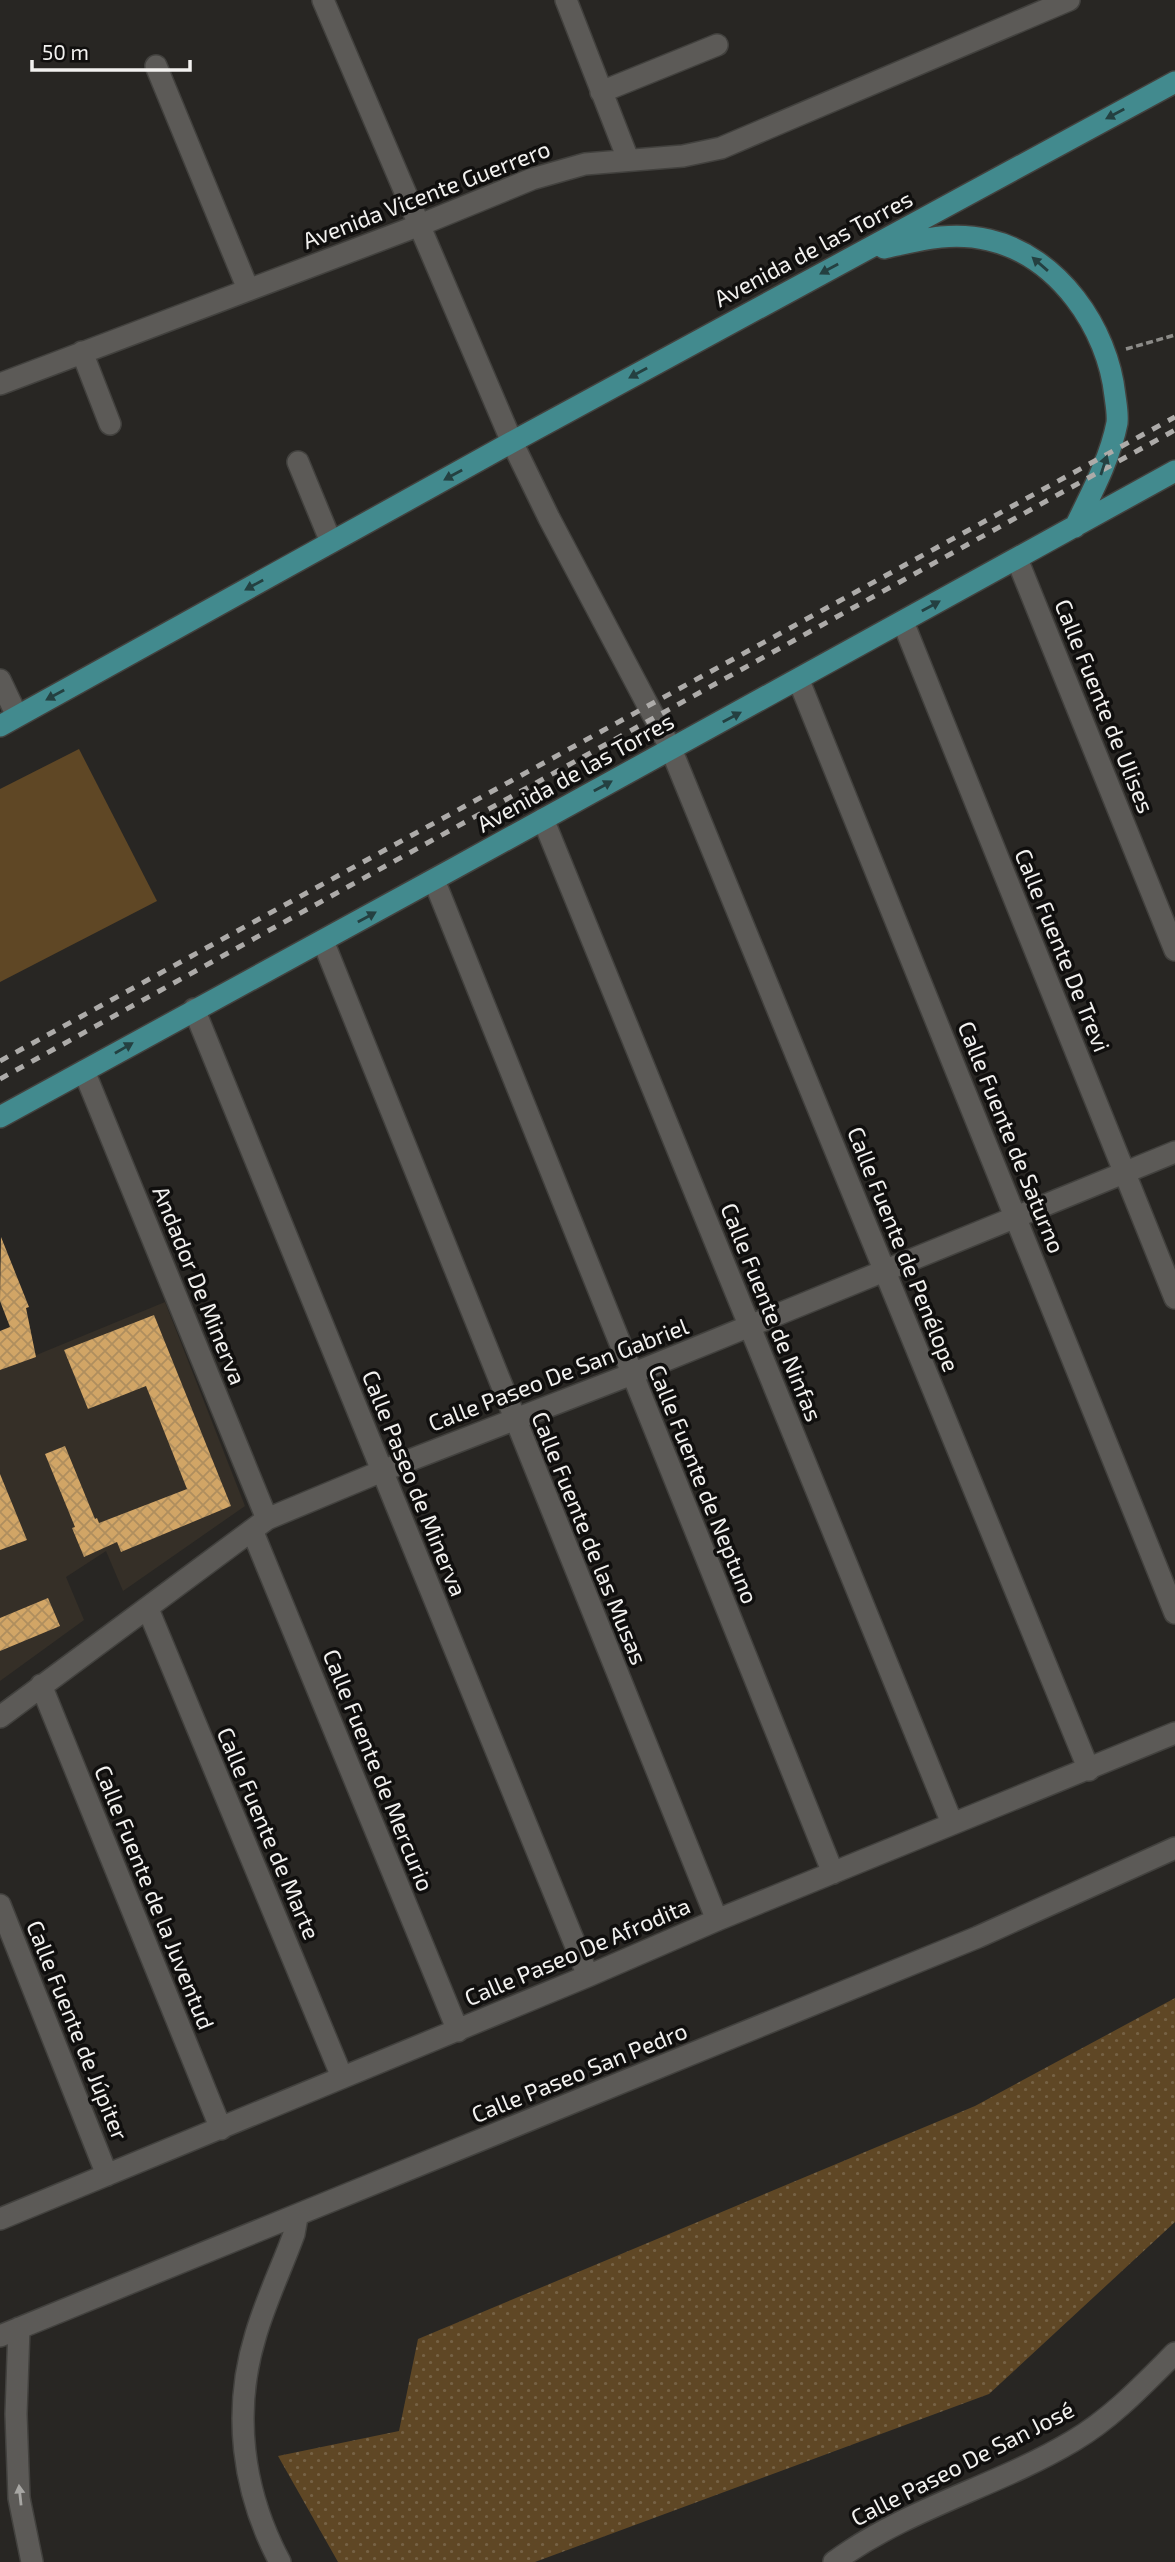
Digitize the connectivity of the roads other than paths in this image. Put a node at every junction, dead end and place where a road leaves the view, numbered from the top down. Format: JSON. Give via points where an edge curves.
{"nodes":[{"id":1,"x":566,"y":0,"type":"edge"},
{"id":2,"x":1069,"y":0,"type":"edge"},
{"id":3,"x":329,"y":2,"type":"edge"},
{"id":4,"x":717,"y":45,"type":"dead end"},
{"id":5,"x":156,"y":66,"type":"dead end"},
{"id":6,"x":1175,"y":82,"type":"edge"},
{"id":7,"x":601,"y":92,"type":"junction"},
{"id":8,"x":628,"y":159,"type":"junction"},
{"id":9,"x":420,"y":225,"type":"junction"},
{"id":10,"x":854,"y":256,"type":"junction"},
{"id":11,"x":248,"y":289,"type":"junction"},
{"id":12,"x":82,"y":352,"type":"junction"},
{"id":13,"x":0,"y":384,"type":"edge"},
{"id":14,"x":110,"y":424,"type":"dead end"},
{"id":15,"x":512,"y":442,"type":"junction"},
{"id":16,"x":298,"y":462,"type":"dead end"},
{"id":17,"x":1175,"y":471,"type":"edge"},
{"id":18,"x":1076,"y":527,"type":"junction"},
{"id":19,"x":331,"y":542,"type":"junction"},
{"id":20,"x":1017,"y":559,"type":"junction"},
{"id":21,"x":903,"y":622,"type":"junction"},
{"id":22,"x":0,"y":680,"type":"edge"},
{"id":23,"x":799,"y":681,"type":"junction"},
{"id":24,"x":8,"y":721,"type":"edge"},
{"id":25,"x":671,"y":749,"type":"junction"},
{"id":26,"x":543,"y":819,"type":"junction"},
{"id":27,"x":434,"y":880,"type":"junction"},
{"id":28,"x":323,"y":941,"type":"junction"},
{"id":29,"x":1175,"y":950,"type":"edge"},
{"id":30,"x":194,"y":1009,"type":"junction"},
{"id":31,"x":84,"y":1071,"type":"junction"},
{"id":32,"x":0,"y":1117,"type":"edge"},
{"id":33,"x":1175,"y":1152,"type":"edge"},
{"id":34,"x":1124,"y":1172,"type":"junction"},
{"id":35,"x":1017,"y":1218,"type":"junction"},
{"id":36,"x":884,"y":1270,"type":"junction"},
{"id":37,"x":1175,"y":1298,"type":"edge"},
{"id":38,"x":749,"y":1326,"type":"junction"},
{"id":39,"x":632,"y":1374,"type":"junction"},
{"id":40,"x":514,"y":1420,"type":"junction"},
{"id":41,"x":382,"y":1471,"type":"junction"},
{"id":42,"x":259,"y":1525,"type":"junction"},
{"id":43,"x":148,"y":1609,"type":"junction"},
{"id":44,"x":1175,"y":1613,"type":"edge"},
{"id":45,"x":41,"y":1685,"type":"junction"},
{"id":46,"x":0,"y":1717,"type":"edge"},
{"id":47,"x":1175,"y":1733,"type":"edge"},
{"id":48,"x":1089,"y":1770,"type":"junction"},
{"id":49,"x":951,"y":1823,"type":"junction"},
{"id":50,"x":1175,"y":1849,"type":"edge"},
{"id":51,"x":833,"y":1873,"type":"junction"},
{"id":52,"x":0,"y":1905,"type":"edge"},
{"id":53,"x":717,"y":1920,"type":"junction"},
{"id":54,"x":588,"y":1976,"type":"junction"},
{"id":55,"x":458,"y":2031,"type":"junction"},
{"id":56,"x":342,"y":2077,"type":"junction"},
{"id":57,"x":221,"y":2129,"type":"junction"},
{"id":58,"x":107,"y":2175,"type":"junction"},
{"id":59,"x":296,"y":2217,"type":"junction"},
{"id":60,"x":0,"y":2219,"type":"edge"},
{"id":61,"x":9,"y":2332,"type":"edge"},
{"id":62,"x":1175,"y":2353,"type":"edge"},
{"id":63,"x":32,"y":2562,"type":"edge"},
{"id":64,"x":280,"y":2562,"type":"edge"},
{"id":65,"x":834,"y":2562,"type":"edge"}],
"edges":[{"from":1,"to":7,"type":"street"},
{"from":2,"to":8,"type":"street","name":"Avenida Vicente Guerrero","via":[[721,148]]},
{"from":3,"to":9,"type":"street","name":"Calle Fuente de Penélope"},
{"from":4,"to":7,"type":"street"},
{"from":5,"to":11,"type":"street"},
{"from":6,"to":10,"type":"main road","name":"Avenida de las Torres","one_way":true},
{"from":7,"to":8,"type":"street"},
{"from":8,"to":9,"type":"street","name":"Avenida Vicente Guerrero","via":[[585,164],[532,179]]},
{"from":9,"to":11,"type":"street","name":"Avenida Vicente Guerrero"},
{"from":9,"to":15,"type":"street","name":"Calle Fuente de Penélope"},
{"from":10,"to":15,"type":"main road","name":"Avenida de las Torres","one_way":true},
{"from":18,"to":10,"type":"main road","one_way":true,"via":[[1101,474],[1117,421],[1107,354],[1066,286],[1026,252],[988,240],[936,236]]},
{"from":11,"to":12,"type":"street","name":"Avenida Vicente Guerrero"},
{"from":12,"to":13,"type":"street","name":"Avenida Vicente Guerrero"},
{"from":12,"to":14,"type":"street"},
{"from":15,"to":19,"type":"main road","name":"Avenida de las Torres","one_way":true},
{"from":15,"to":25,"type":"street","name":"Calle Fuente de Penélope"},
{"from":16,"to":19,"type":"street"},
{"from":17,"to":18,"type":"main road","name":"Avenida de las Torres"},
{"from":18,"to":20,"type":"main road","name":"Avenida de las Torres"},
{"from":19,"to":24,"type":"main road","name":"Avenida de las Torres","one_way":true},
{"from":21,"to":20,"type":"main road","name":"Avenida de las Torres","one_way":true},
{"from":20,"to":29,"type":"street","name":"Calle Fuente de Ulises"},
{"from":21,"to":23,"type":"main road","name":"Avenida de las Torres"},
{"from":21,"to":34,"type":"street","name":"Calle Fuente De Trevi"},
{"from":22,"to":24,"type":"street"},
{"from":25,"to":23,"type":"main road","name":"Avenida de las Torres","one_way":true},
{"from":23,"to":35,"type":"street","name":"Calle Fuente de Saturno"},
{"from":26,"to":25,"type":"main road","name":"Avenida de las Torres","one_way":true},
{"from":25,"to":36,"type":"street","name":"Calle Fuente de Penélope"},
{"from":26,"to":27,"type":"main road","name":"Avenida de las Torres"},
{"from":26,"to":38,"type":"street","name":"Calle Fuente de Ninfas"},
{"from":28,"to":27,"type":"main road","name":"Avenida de las Torres","one_way":true},
{"from":27,"to":39,"type":"street","name":"Calle Fuente de Neptuno"},
{"from":28,"to":30,"type":"main road","name":"Avenida de las Torres"},
{"from":28,"to":40,"type":"street","name":"Calle Fuente de las Musas"},
{"from":31,"to":30,"type":"main road","name":"Avenida de las Torres","one_way":true},
{"from":30,"to":41,"type":"street","name":"Calle Paseo de Minerva"},
{"from":31,"to":32,"type":"main road","name":"Avenida de las Torres"},
{"from":31,"to":42,"type":"street","name":"Andador De Minerva"},
{"from":33,"to":34,"type":"street","name":"Calle Paseo De San Gabriel"},
{"from":34,"to":35,"type":"street","name":"Calle Paseo De San Gabriel"},
{"from":34,"to":37,"type":"street","name":"Calle Fuente De Trevi"},
{"from":35,"to":36,"type":"street","name":"Calle Paseo De San Gabriel"},
{"from":35,"to":44,"type":"street","name":"Calle Fuente de Saturno"},
{"from":36,"to":38,"type":"street","name":"Calle Paseo De San Gabriel"},
{"from":36,"to":48,"type":"street","name":"Calle Fuente de Penélope"},
{"from":38,"to":39,"type":"street","name":"Calle Paseo De San Gabriel"},
{"from":38,"to":49,"type":"street","name":"Calle Fuente de Ninfas"},
{"from":39,"to":40,"type":"street","name":"Calle Paseo De San Gabriel"},
{"from":39,"to":51,"type":"street","name":"Calle Fuente de Neptuno"},
{"from":40,"to":41,"type":"street","name":"Calle Paseo De San Gabriel"},
{"from":40,"to":53,"type":"street","name":"Calle Fuente de las Musas"},
{"from":41,"to":42,"type":"street","name":"Calle Paseo De San Gabriel"},
{"from":41,"to":54,"type":"street","name":"Calle Paseo de Minerva"},
{"from":42,"to":43,"type":"street","name":"Calle Paseo De San Gabriel"},
{"from":42,"to":55,"type":"street","name":"Calle Fuente de Mercurio"},
{"from":43,"to":45,"type":"street","name":"Calle Paseo De San Gabriel"},
{"from":43,"to":56,"type":"street","name":"Calle Fuente de Marte"},
{"from":45,"to":46,"type":"street","name":"Calle Paseo De San Gabriel"},
{"from":45,"to":57,"type":"street","name":"Calle Fuente de la Juventud"},
{"from":47,"to":48,"type":"street","name":"Calle Paseo De Afrodita"},
{"from":48,"to":49,"type":"street","name":"Calle Paseo De Afrodita"},
{"from":49,"to":51,"type":"street","name":"Calle Paseo De Afrodita"},
{"from":50,"to":59,"type":"street","name":"Calle Paseo San Pedro","via":[[965,1942]]},
{"from":51,"to":53,"type":"street","name":"Calle Paseo De Afrodita"},
{"from":52,"to":58,"type":"street","name":"Calle Fuente de Júpiter"},
{"from":53,"to":54,"type":"street","name":"Calle Paseo De Afrodita"},
{"from":54,"to":55,"type":"street","name":"Calle Paseo De Afrodita"},
{"from":55,"to":56,"type":"street","name":"Calle Paseo De Afrodita"},
{"from":56,"to":57,"type":"street","name":"Calle Paseo De Afrodita"},
{"from":57,"to":58,"type":"street","name":"Calle Paseo De Afrodita"},
{"from":58,"to":60,"type":"street","name":"Calle Paseo De Afrodita"},
{"from":59,"to":61,"type":"street","name":"Calle Paseo San Pedro"},
{"from":59,"to":64,"type":"street","via":[[295,2234],[256,2335],[243,2392],[243,2440],[251,2489]]},
{"from":63,"to":61,"type":"street","one_way":true,"via":[[19,2498]]},
{"from":62,"to":65,"type":"street","name":"Calle Paseo De San José","via":[[1122,2406],[1074,2440],[892,2525]]}]}
